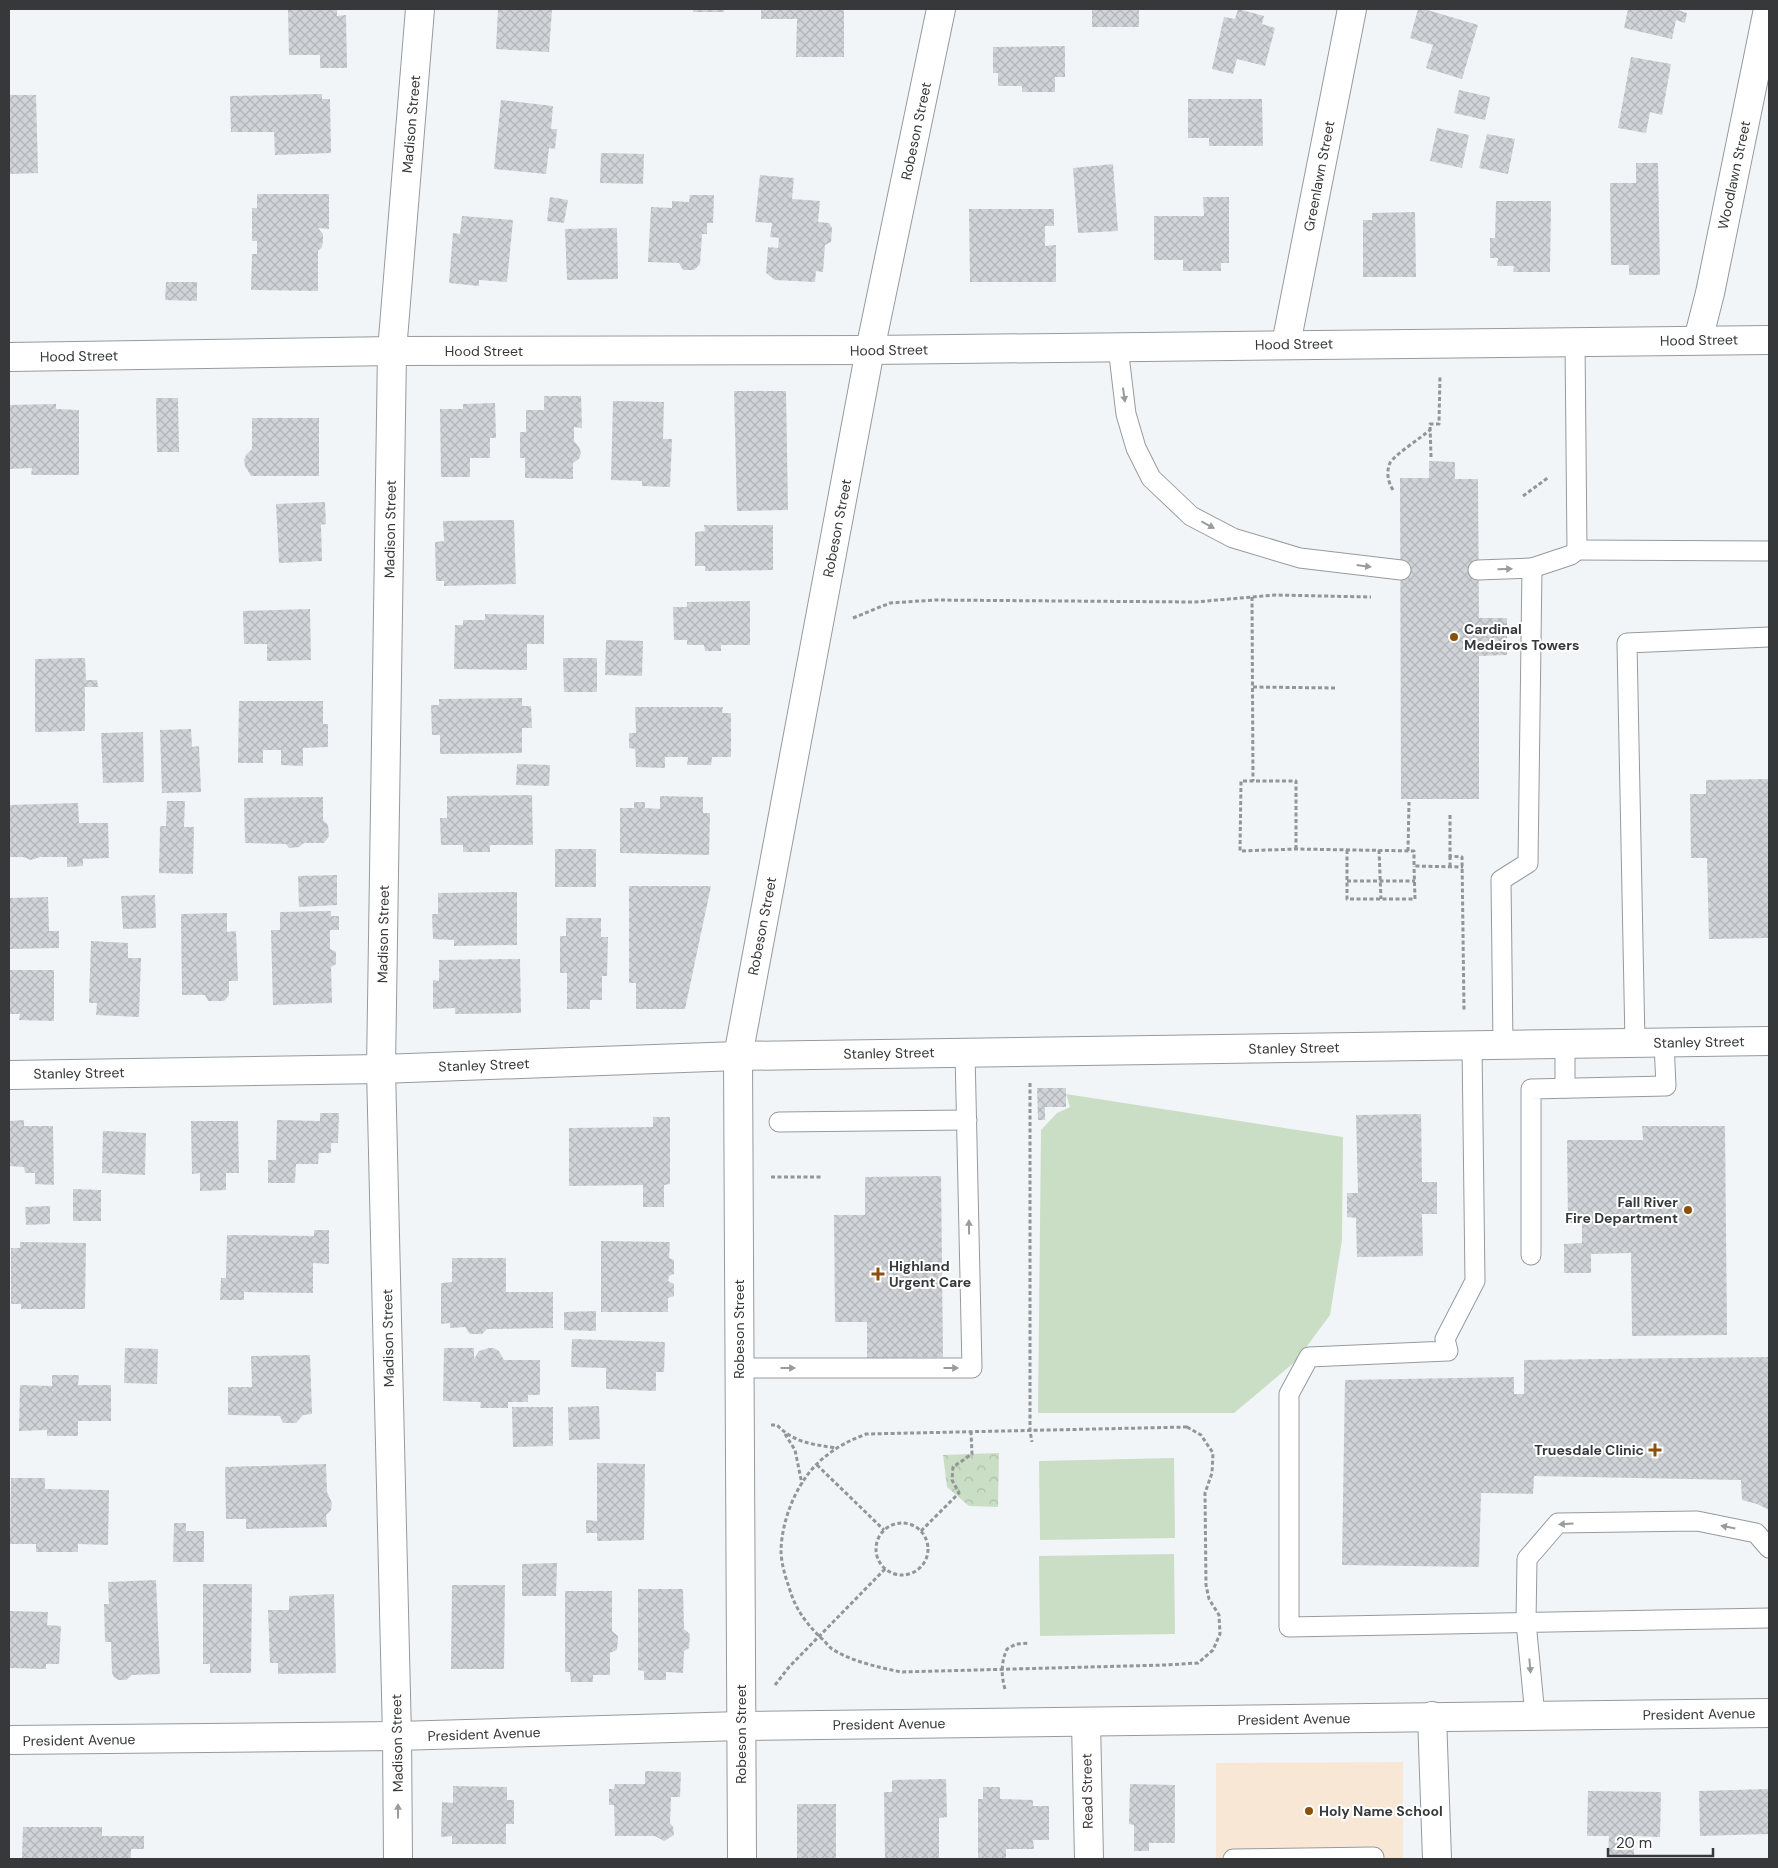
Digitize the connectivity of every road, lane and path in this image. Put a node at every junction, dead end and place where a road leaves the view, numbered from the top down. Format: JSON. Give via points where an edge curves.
{"nodes":[{"id":1,"x":420,"y":9,"type":"edge"},
{"id":2,"x":941,"y":9,"type":"edge"},
{"id":3,"x":1352,"y":9,"type":"edge"},
{"id":4,"x":1768,"y":9,"type":"edge"},
{"id":5,"x":1698,"y":340,"type":"junction"},
{"id":6,"x":1769,"y":340,"type":"edge"},
{"id":7,"x":1575,"y":341,"type":"junction"},
{"id":8,"x":1286,"y":344,"type":"junction"},
{"id":9,"x":1118,"y":347,"type":"junction"},
{"id":10,"x":870,"y":350,"type":"junction"},
{"id":11,"x":392,"y":351,"type":"junction"},
{"id":12,"x":9,"y":357,"type":"edge"},
{"id":13,"x":1440,"y":369,"type":"dead end"},
{"id":14,"x":1431,"y":430,"type":"junction"},
{"id":15,"x":1431,"y":457,"type":"dead end"},
{"id":16,"x":1393,"y":490,"type":"dead end"},
{"id":17,"x":1577,"y":550,"type":"junction"},
{"id":18,"x":1769,"y":552,"type":"edge"},
{"id":19,"x":1532,"y":568,"type":"junction"},
{"id":20,"x":1401,"y":570,"type":"dead end"},
{"id":21,"x":1478,"y":570,"type":"dead end"},
{"id":22,"x":1252,"y":597,"type":"junction"},
{"id":23,"x":1376,"y":597,"type":"dead end"},
{"id":24,"x":848,"y":620,"type":"dead end"},
{"id":25,"x":1769,"y":637,"type":"edge"},
{"id":26,"x":1253,"y":687,"type":"junction"},
{"id":27,"x":1335,"y":688,"type":"dead end"},
{"id":28,"x":1253,"y":781,"type":"junction"},
{"id":29,"x":1408,"y":802,"type":"dead end"},
{"id":30,"x":1450,"y":815,"type":"dead end"},
{"id":31,"x":1296,"y":849,"type":"junction"},
{"id":32,"x":1347,"y":850,"type":"junction"},
{"id":33,"x":1379,"y":850,"type":"junction"},
{"id":34,"x":1408,"y":851,"type":"junction"},
{"id":35,"x":1450,"y":856,"type":"junction"},
{"id":36,"x":1414,"y":866,"type":"junction"},
{"id":37,"x":1450,"y":867,"type":"junction"},
{"id":38,"x":1463,"y":867,"type":"junction"},
{"id":39,"x":1347,"y":881,"type":"junction"},
{"id":40,"x":1380,"y":881,"type":"junction"},
{"id":41,"x":1415,"y":881,"type":"junction"},
{"id":42,"x":1381,"y":899,"type":"junction"},
{"id":43,"x":1464,"y":1010,"type":"dead end"},
{"id":44,"x":1769,"y":1041,"type":"edge"},
{"id":45,"x":1635,"y":1043,"type":"junction"},
{"id":46,"x":1664,"y":1043,"type":"junction"},
{"id":47,"x":1564,"y":1044,"type":"junction"},
{"id":48,"x":1472,"y":1045,"type":"junction"},
{"id":49,"x":1503,"y":1045,"type":"junction"},
{"id":50,"x":965,"y":1052,"type":"junction"},
{"id":51,"x":738,"y":1056,"type":"junction"},
{"id":52,"x":381,"y":1068,"type":"junction"},
{"id":53,"x":9,"y":1074,"type":"edge"},
{"id":54,"x":1030,"y":1082,"type":"dead end"},
{"id":55,"x":1565,"y":1088,"type":"junction"},
{"id":56,"x":967,"y":1120,"type":"junction"},
{"id":57,"x":779,"y":1122,"type":"dead end"},
{"id":58,"x":769,"y":1177,"type":"dead end"},
{"id":59,"x":823,"y":1177,"type":"dead end"},
{"id":60,"x":1531,"y":1255,"type":"dead end"},
{"id":61,"x":740,"y":1368,"type":"junction"},
{"id":62,"x":763,"y":1425,"type":"dead end"},
{"id":63,"x":1030,"y":1431,"type":"junction"},
{"id":64,"x":971,"y":1432,"type":"junction"},
{"id":65,"x":785,"y":1434,"type":"junction"},
{"id":66,"x":1032,"y":1442,"type":"dead end"},
{"id":67,"x":836,"y":1448,"type":"junction"},
{"id":68,"x":817,"y":1465,"type":"junction"},
{"id":69,"x":802,"y":1484,"type":"junction"},
{"id":70,"x":884,"y":1530,"type":"junction"},
{"id":71,"x":920,"y":1531,"type":"junction"},
{"id":72,"x":1769,"y":1548,"type":"edge"},
{"id":73,"x":885,"y":1569,"type":"junction"},
{"id":74,"x":1769,"y":1618,"type":"edge"},
{"id":75,"x":1526,"y":1622,"type":"junction"},
{"id":76,"x":819,"y":1636,"type":"junction"},
{"id":77,"x":1029,"y":1643,"type":"dead end"},
{"id":78,"x":1002,"y":1670,"type":"junction"},
{"id":79,"x":775,"y":1686,"type":"dead end"},
{"id":80,"x":1006,"y":1690,"type":"dead end"},
{"id":81,"x":1769,"y":1713,"type":"edge"},
{"id":82,"x":1432,"y":1716,"type":"junction"},
{"id":83,"x":1535,"y":1716,"type":"junction"},
{"id":84,"x":1086,"y":1722,"type":"junction"},
{"id":85,"x":741,"y":1726,"type":"junction"},
{"id":86,"x":397,"y":1736,"type":"junction"},
{"id":87,"x":9,"y":1740,"type":"edge"},
{"id":88,"x":398,"y":1859,"type":"edge"},
{"id":89,"x":742,"y":1859,"type":"edge"},
{"id":90,"x":1088,"y":1859,"type":"edge"},
{"id":91,"x":1233,"y":1859,"type":"edge"},
{"id":92,"x":1374,"y":1859,"type":"edge"},
{"id":93,"x":1437,"y":1859,"type":"edge"}],
"edges":[{"from":1,"to":11,"type":"street","name":"Madison Street"},
{"from":2,"to":10,"type":"street","name":"Robeson Street"},
{"from":3,"to":8,"type":"street","name":"Greenlawn Street"},
{"from":4,"to":5,"type":"street","name":"Woodlawn Street"},
{"from":5,"to":6,"type":"street","name":"Hood Street"},
{"from":5,"to":7,"type":"street","name":"Hood Street"},
{"from":7,"to":8,"type":"street","name":"Hood Street"},
{"from":7,"to":17,"type":"lane"},
{"from":8,"to":9,"type":"street","name":"Hood Street"},
{"from":9,"to":10,"type":"street","name":"Hood Street"},
{"from":9,"to":20,"type":"lane","one_way":true,"via":[[1126,414],[1136,448],[1151,478],[1190,516],[1232,538],[1300,558]]},
{"from":10,"to":11,"type":"street","name":"Hood Street"},
{"from":10,"to":51,"type":"street","name":"Robeson Street"},
{"from":11,"to":12,"type":"street","name":"Hood Street"},
{"from":11,"to":52,"type":"street","name":"Madison Street"},
{"from":13,"to":14,"type":"path","via":[[1439,424],[1430,424]]},
{"from":14,"to":15,"type":"path"},
{"from":14,"to":16,"type":"path","via":[[1390,462],[1387,472]]},
{"from":17,"to":18,"type":"lane"},
{"from":17,"to":19,"type":"lane"},
{"from":21,"to":19,"type":"lane","one_way":true},
{"from":19,"to":49,"type":"lane","via":[[1528,864],[1501,880]]},
{"from":22,"to":23,"type":"path"},
{"from":22,"to":24,"type":"path","via":[[1195,602],[890,603]]},
{"from":22,"to":26,"type":"path"},
{"from":25,"to":45,"type":"lane","via":[[1627,644]]},
{"from":26,"to":27,"type":"path"},
{"from":26,"to":28,"type":"path"},
{"from":28,"to":31,"type":"path","via":[[1296,782]]},
{"from":28,"to":31,"type":"path","via":[[1241,781],[1240,851]]},
{"from":29,"to":34,"type":"path"},
{"from":30,"to":35,"type":"path"},
{"from":31,"to":32,"type":"path"},
{"from":32,"to":33,"type":"path"},
{"from":32,"to":39,"type":"path"},
{"from":33,"to":34,"type":"path"},
{"from":33,"to":40,"type":"path"},
{"from":34,"to":36,"type":"path","via":[[1414,851]]},
{"from":35,"to":37,"type":"path"},
{"from":35,"to":38,"type":"path","via":[[1462,857]]},
{"from":36,"to":37,"type":"path"},
{"from":36,"to":41,"type":"path"},
{"from":37,"to":38,"type":"path"},
{"from":38,"to":43,"type":"path"},
{"from":39,"to":40,"type":"path"},
{"from":39,"to":42,"type":"path","via":[[1347,900]]},
{"from":40,"to":41,"type":"path"},
{"from":40,"to":42,"type":"path"},
{"from":41,"to":42,"type":"path","via":[[1415,899]]},
{"from":44,"to":46,"type":"street","name":"Stanley Street"},
{"from":45,"to":46,"type":"street","name":"Stanley Street"},
{"from":45,"to":47,"type":"street","name":"Stanley Street"},
{"from":46,"to":55,"type":"lane","via":[[1666,1086]]},
{"from":47,"to":49,"type":"street","name":"Stanley Street"},
{"from":47,"to":55,"type":"lane"},
{"from":48,"to":49,"type":"street","name":"Stanley Street"},
{"from":48,"to":50,"type":"street","name":"Stanley Street"},
{"from":48,"to":75,"type":"lane","via":[[1475,1281],[1445,1339],[1448,1351],[1309,1357],[1289,1394],[1289,1627]]},
{"from":50,"to":51,"type":"street","name":"Stanley Street"},
{"from":50,"to":56,"type":"lane"},
{"from":51,"to":52,"type":"street","name":"Stanley Street"},
{"from":51,"to":61,"type":"street","name":"Robeson Street"},
{"from":52,"to":53,"type":"street","name":"Stanley Street"},
{"from":52,"to":86,"type":"street","name":"Madison Street"},
{"from":54,"to":63,"type":"path"},
{"from":55,"to":60,"type":"lane","via":[[1531,1089]]},
{"from":56,"to":57,"type":"lane"},
{"from":61,"to":56,"type":"lane","one_way":true,"via":[[972,1368]]},
{"from":58,"to":59,"type":"path"},
{"from":61,"to":85,"type":"street","name":"Robeson Street"},
{"from":62,"to":65,"type":"path","via":[[776,1425]]},
{"from":63,"to":64,"type":"path"},
{"from":63,"to":66,"type":"path"},
{"from":63,"to":78,"type":"path","via":[[1187,1427],[1201,1435],[1213,1453],[1212,1473],[1205,1493],[1206,1585],[1218,1615],[1220,1634],[1213,1650],[1198,1663]]},
{"from":64,"to":67,"type":"path","via":[[866,1434]]},
{"from":64,"to":71,"type":"path","via":[[972,1454],[953,1467],[952,1480],[959,1493]]},
{"from":65,"to":67,"type":"path","via":[[797,1441]]},
{"from":65,"to":69,"type":"path","via":[[795,1450]]},
{"from":67,"to":68,"type":"path"},
{"from":68,"to":69,"type":"path"},
{"from":68,"to":70,"type":"path"},
{"from":69,"to":76,"type":"path","via":[[785,1523],[781,1551],[794,1604]]},
{"from":70,"to":71,"type":"path","via":[[903,1523],[911,1524]]},
{"from":70,"to":73,"type":"path","via":[[875,1550]]},
{"from":71,"to":73,"type":"path","via":[[928,1550],[921,1566],[906,1575]]},
{"from":72,"to":75,"type":"lane","one_way":true,"via":[[1756,1533],[1697,1521],[1558,1523],[1527,1559]]},
{"from":73,"to":76,"type":"path"},
{"from":74,"to":75,"type":"lane"},
{"from":75,"to":83,"type":"lane","one_way":true},
{"from":76,"to":78,"type":"path","via":[[832,1648],[868,1665],[901,1672]]},
{"from":76,"to":79,"type":"path"},
{"from":77,"to":78,"type":"path","via":[[1007,1649]]},
{"from":78,"to":80,"type":"path"},
{"from":81,"to":83,"type":"street","name":"President Avenue"},
{"from":82,"to":83,"type":"street","name":"President Avenue"},
{"from":82,"to":84,"type":"street","name":"President Avenue"},
{"from":82,"to":93,"type":"street"},
{"from":84,"to":85,"type":"street","name":"President Avenue"},
{"from":84,"to":90,"type":"street","name":"Read Street"},
{"from":85,"to":86,"type":"street","name":"President Avenue"},
{"from":85,"to":89,"type":"street","name":"Robeson Street"},
{"from":86,"to":87,"type":"street","name":"President Avenue"},
{"from":88,"to":86,"type":"street","name":"Madison Street","one_way":true},
{"from":91,"to":92,"type":"lane"}]}
